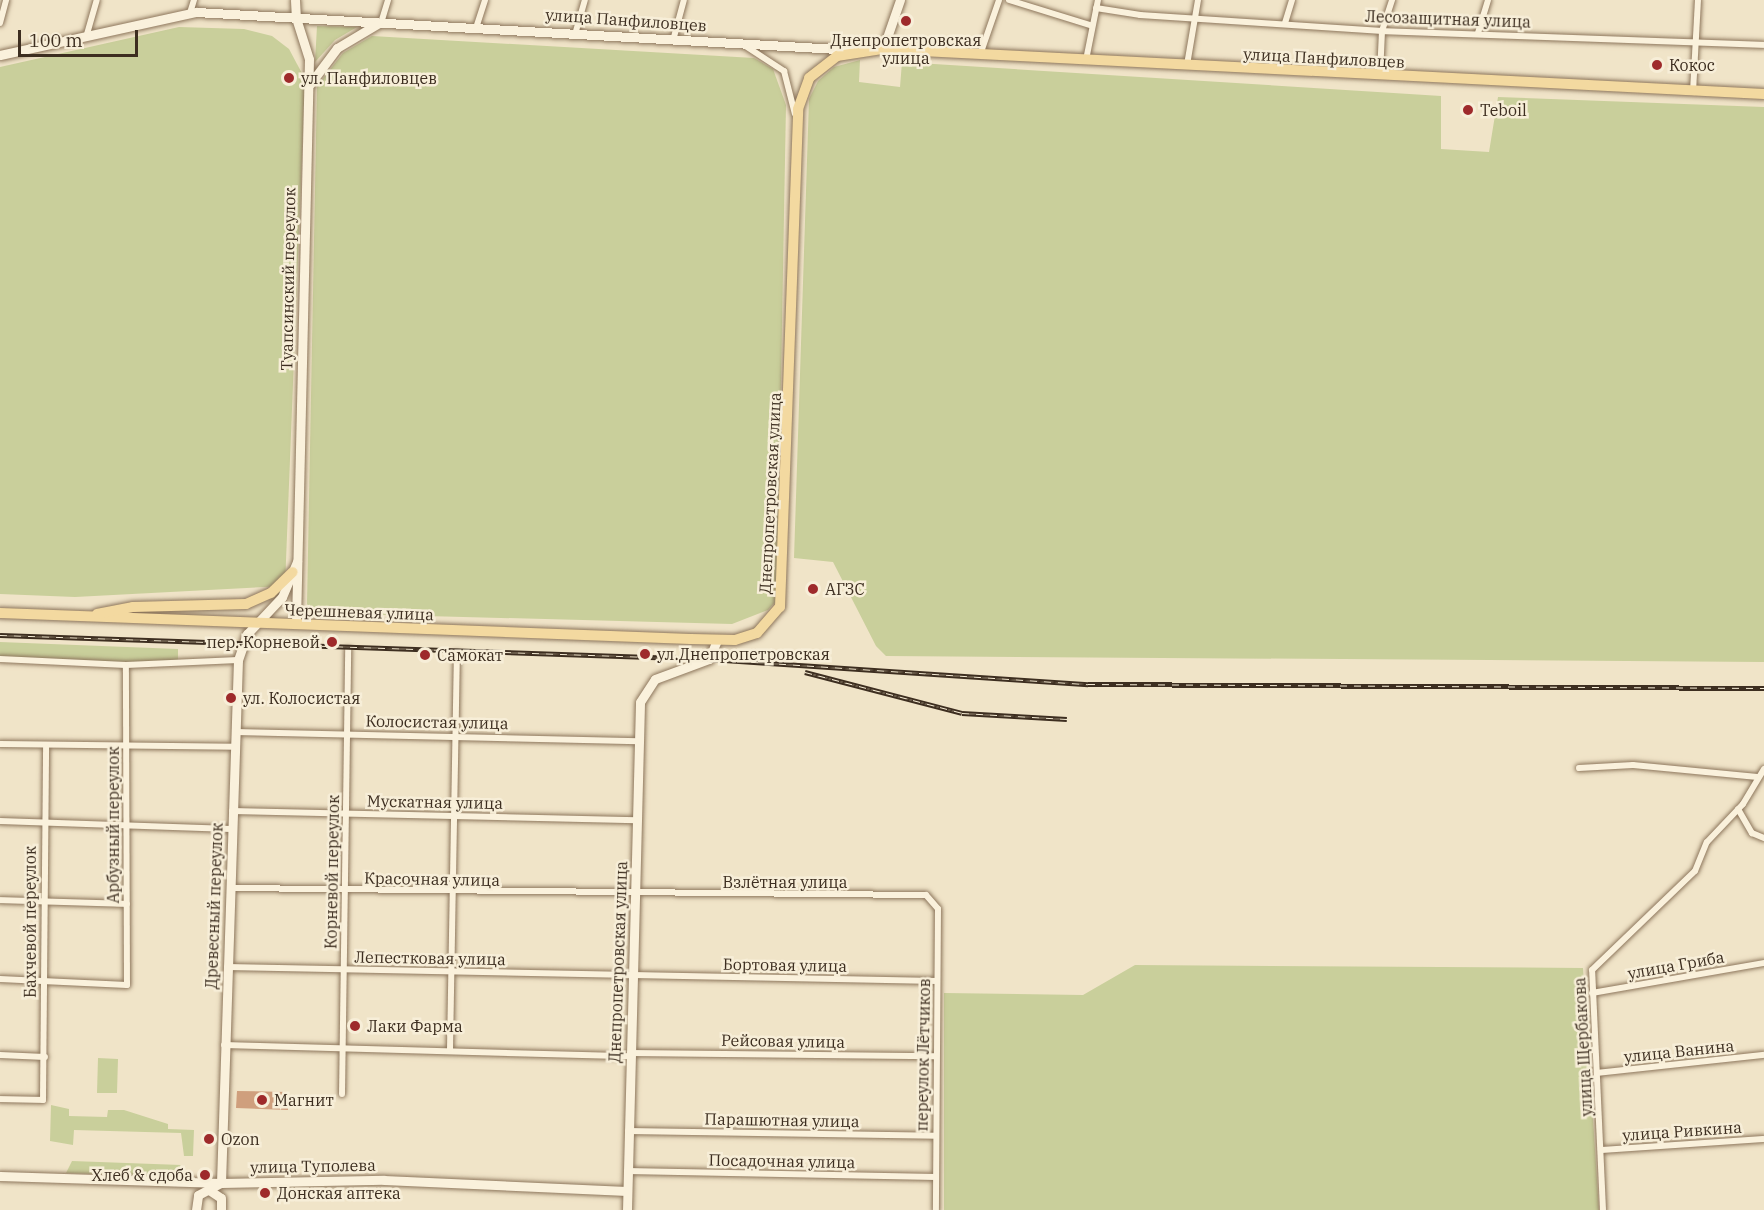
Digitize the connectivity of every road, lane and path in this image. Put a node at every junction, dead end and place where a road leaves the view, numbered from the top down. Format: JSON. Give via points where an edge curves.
{"nodes":[{"id":1,"x":6,"y":0,"type":"edge"},
{"id":2,"x":97,"y":0,"type":"edge"},
{"id":3,"x":194,"y":0,"type":"edge"},
{"id":4,"x":295,"y":0,"type":"edge"},
{"id":5,"x":388,"y":0,"type":"edge"},
{"id":6,"x":485,"y":0,"type":"edge"},
{"id":7,"x":585,"y":0,"type":"edge"},
{"id":8,"x":684,"y":0,"type":"edge"},
{"id":9,"x":900,"y":0,"type":"edge"},
{"id":10,"x":999,"y":0,"type":"edge"},
{"id":11,"x":1009,"y":0,"type":"edge"},
{"id":12,"x":1098,"y":0,"type":"edge"},
{"id":13,"x":1198,"y":0,"type":"edge"},
{"id":14,"x":1292,"y":0,"type":"edge"},
{"id":15,"x":1392,"y":0,"type":"edge"},
{"id":16,"x":1488,"y":0,"type":"edge"},
{"id":17,"x":1698,"y":0,"type":"edge"},
{"id":18,"x":2,"y":7,"type":"edge"},
{"id":19,"x":1096,"y":8,"type":"junction"},
{"id":20,"x":190,"y":13,"type":"junction"},
{"id":21,"x":1193,"y":17,"type":"junction"},
{"id":22,"x":296,"y":18,"type":"junction"},
{"id":23,"x":0,"y":23,"type":"edge"},
{"id":24,"x":381,"y":23,"type":"junction"},
{"id":25,"x":1285,"y":23,"type":"junction"},
{"id":26,"x":1090,"y":25,"type":"junction"},
{"id":27,"x":476,"y":28,"type":"junction"},
{"id":28,"x":576,"y":31,"type":"junction"},
{"id":29,"x":1382,"y":31,"type":"junction"},
{"id":30,"x":1478,"y":33,"type":"junction"},
{"id":31,"x":87,"y":34,"type":"junction"},
{"id":32,"x":674,"y":37,"type":"junction"},
{"id":33,"x":1696,"y":42,"type":"junction"},
{"id":34,"x":744,"y":45,"type":"junction"},
{"id":35,"x":1764,"y":45,"type":"edge"},
{"id":36,"x":883,"y":49,"type":"junction"},
{"id":37,"x":858,"y":50,"type":"junction"},
{"id":38,"x":0,"y":55,"type":"edge"},
{"id":39,"x":980,"y":56,"type":"junction"},
{"id":40,"x":1086,"y":61,"type":"junction"},
{"id":41,"x":1187,"y":66,"type":"junction"},
{"id":42,"x":1380,"y":76,"type":"junction"},
{"id":43,"x":306,"y":93,"type":"junction"},
{"id":44,"x":1693,"y":93,"type":"junction"},
{"id":45,"x":1764,"y":94,"type":"edge"},
{"id":46,"x":796,"y":129,"type":"junction"},
{"id":47,"x":295,"y":567,"type":"junction"},
{"id":48,"x":0,"y":613,"type":"edge"},
{"id":49,"x":88,"y":616,"type":"junction"},
{"id":50,"x":258,"y":624,"type":"junction"},
{"id":51,"x":296,"y":624,"type":"junction"},
{"id":52,"x":717,"y":640,"type":"junction"},
{"id":53,"x":348,"y":650,"type":"dead end"},
{"id":54,"x":456,"y":654,"type":"dead end"},
{"id":55,"x":0,"y":659,"type":"edge"},
{"id":56,"x":238,"y":660,"type":"junction"},
{"id":57,"x":126,"y":665,"type":"junction"},
{"id":58,"x":235,"y":732,"type":"junction"},
{"id":59,"x":348,"y":735,"type":"junction"},
{"id":60,"x":454,"y":735,"type":"junction"},
{"id":61,"x":639,"y":741,"type":"junction"},
{"id":62,"x":0,"y":744,"type":"edge"},
{"id":63,"x":46,"y":745,"type":"junction"},
{"id":64,"x":127,"y":745,"type":"junction"},
{"id":65,"x":235,"y":747,"type":"junction"},
{"id":66,"x":1579,"y":768,"type":"dead end"},
{"id":67,"x":1764,"y":770,"type":"edge"},
{"id":68,"x":1757,"y":777,"type":"junction"},
{"id":69,"x":1738,"y":809,"type":"junction"},
{"id":70,"x":232,"y":811,"type":"junction"},
{"id":71,"x":346,"y":814,"type":"junction"},
{"id":72,"x":454,"y":816,"type":"junction"},
{"id":73,"x":637,"y":820,"type":"junction"},
{"id":74,"x":0,"y":821,"type":"edge"},
{"id":75,"x":43,"y":823,"type":"junction"},
{"id":76,"x":127,"y":824,"type":"junction"},
{"id":77,"x":231,"y":829,"type":"junction"},
{"id":78,"x":1764,"y":838,"type":"edge"},
{"id":79,"x":229,"y":888,"type":"junction"},
{"id":80,"x":345,"y":891,"type":"junction"},
{"id":81,"x":453,"y":893,"type":"junction"},
{"id":82,"x":635,"y":896,"type":"junction"},
{"id":83,"x":0,"y":900,"type":"edge"},
{"id":84,"x":934,"y":901,"type":"joint"},
{"id":85,"x":44,"y":902,"type":"junction"},
{"id":86,"x":127,"y":904,"type":"junction"},
{"id":87,"x":1764,"y":963,"type":"edge"},
{"id":88,"x":226,"y":967,"type":"junction"},
{"id":89,"x":344,"y":969,"type":"junction"},
{"id":90,"x":452,"y":971,"type":"junction"},
{"id":91,"x":633,"y":976,"type":"junction"},
{"id":92,"x":0,"y":979,"type":"edge"},
{"id":93,"x":44,"y":980,"type":"junction"},
{"id":94,"x":937,"y":981,"type":"junction"},
{"id":95,"x":1592,"y":993,"type":"junction"},
{"id":96,"x":224,"y":1045,"type":"junction"},
{"id":97,"x":342,"y":1049,"type":"junction"},
{"id":98,"x":450,"y":1049,"type":"junction"},
{"id":99,"x":630,"y":1054,"type":"junction"},
{"id":100,"x":1764,"y":1054,"type":"edge"},
{"id":101,"x":0,"y":1055,"type":"edge"},
{"id":102,"x":935,"y":1056,"type":"junction"},
{"id":103,"x":45,"y":1057,"type":"junction"},
{"id":104,"x":1597,"y":1073,"type":"junction"},
{"id":105,"x":342,"y":1094,"type":"dead end"},
{"id":106,"x":0,"y":1099,"type":"edge"},
{"id":107,"x":628,"y":1131,"type":"junction"},
{"id":108,"x":936,"y":1136,"type":"junction"},
{"id":109,"x":1764,"y":1139,"type":"edge"},
{"id":110,"x":1601,"y":1150,"type":"junction"},
{"id":111,"x":627,"y":1171,"type":"junction"},
{"id":112,"x":0,"y":1176,"type":"edge"},
{"id":113,"x":936,"y":1177,"type":"junction"},
{"id":114,"x":221,"y":1182,"type":"junction"},
{"id":115,"x":209,"y":1190,"type":"junction"},
{"id":116,"x":627,"y":1191,"type":"junction"},
{"id":117,"x":196,"y":1210,"type":"edge"},
{"id":118,"x":220,"y":1210,"type":"edge"},
{"id":119,"x":627,"y":1210,"type":"edge"},
{"id":120,"x":936,"y":1210,"type":"edge"},
{"id":121,"x":1603,"y":1210,"type":"edge"}],
"edges":[{"from":1,"to":18,"type":"street"},
{"from":2,"to":31,"type":"street"},
{"from":3,"to":20,"type":"street"},
{"from":4,"to":22,"type":"street","name":"Туапсинский переулок"},
{"from":5,"to":24,"type":"street"},
{"from":6,"to":27,"type":"street"},
{"from":7,"to":28,"type":"street"},
{"from":8,"to":32,"type":"street"},
{"from":9,"to":36,"type":"street"},
{"from":10,"to":39,"type":"street"},
{"from":11,"to":26,"type":"street"},
{"from":12,"to":19,"type":"street"},
{"from":13,"to":21,"type":"street"},
{"from":14,"to":25,"type":"street"},
{"from":15,"to":29,"type":"street"},
{"from":16,"to":30,"type":"street"},
{"from":17,"to":33,"type":"street"},
{"from":18,"to":23,"type":"street"},
{"from":19,"to":21,"type":"street","name":"Лесозащитная улица"},
{"from":19,"to":26,"type":"street"},
{"from":20,"to":22,"type":"street","name":"улица Панфиловцев"},
{"from":20,"to":31,"type":"street","name":"улица Панфиловцев"},
{"from":21,"to":25,"type":"street","name":"Лесозащитная улица"},
{"from":21,"to":41,"type":"street"},
{"from":22,"to":24,"type":"street","name":"улица Панфиловцев"},
{"from":22,"to":43,"type":"street","name":"Туапсинский переулок","via":[[308,46]]},
{"from":24,"to":27,"type":"street","name":"улица Панфиловцев"},
{"from":24,"to":43,"type":"street","via":[[337,48],[318,68]]},
{"from":25,"to":29,"type":"street","name":"Лесозащитная улица"},
{"from":26,"to":40,"type":"street"},
{"from":27,"to":28,"type":"street","name":"улица Панфиловцев"},
{"from":28,"to":32,"type":"street","name":"улица Панфиловцев"},
{"from":29,"to":30,"type":"street","name":"Лесозащитная улица"},
{"from":29,"to":42,"type":"street"},
{"from":30,"to":33,"type":"street","name":"Лесозащитная улица"},
{"from":31,"to":38,"type":"street","name":"улица Панфиловцев"},
{"from":32,"to":34,"type":"street","name":"улица Панфиловцев"},
{"from":33,"to":35,"type":"street","name":"Лесозащитная улица"},
{"from":33,"to":44,"type":"street"},
{"from":34,"to":37,"type":"street","name":"улица Панфиловцев"},
{"from":34,"to":46,"type":"street","via":[[783,71]]},
{"from":36,"to":37,"type":"main road","name":"Днепропетровская улица"},
{"from":36,"to":39,"type":"main road","name":"улица Панфиловцев"},
{"from":37,"to":46,"type":"main road","name":"Днепропетровская улица","via":[[819,66],[809,78]]},
{"from":39,"to":40,"type":"main road","name":"улица Панфиловцев"},
{"from":40,"to":41,"type":"main road","name":"улица Панфиловцев"},
{"from":41,"to":42,"type":"main road","name":"улица Панфиловцев"},
{"from":42,"to":44,"type":"main road","name":"улица Панфиловцев"},
{"from":43,"to":47,"type":"street","name":"Туапсинский переулок"},
{"from":44,"to":45,"type":"main road","name":"улица Панфиловцев"},
{"from":46,"to":52,"type":"main road","name":"Днепропетровская улица","via":[[792,351],[780,607],[772,621],[752,636]]},
{"from":47,"to":49,"type":"main road","via":[[271,593],[246,604],[133,607]]},
{"from":47,"to":50,"type":"street","name":"Туапсинский переулок","via":[[282,597]]},
{"from":47,"to":51,"type":"street","name":"Туапсинский переулок"},
{"from":48,"to":49,"type":"main road","name":"Черешневая улица"},
{"from":49,"to":50,"type":"main road","name":"Черешневая улица"},
{"from":50,"to":51,"type":"main road","name":"Черешневая улица"},
{"from":50,"to":56,"type":"street","name":"Древесный переулок","via":[[241,644]]},
{"from":51,"to":52,"type":"main road","name":"Черешневая улица"},
{"from":52,"to":61,"type":"street","name":"Днепропетровская улица","via":[[709,659],[655,679],[645,689]]},
{"from":53,"to":59,"type":"street","name":"Корневой переулок"},
{"from":54,"to":60,"type":"street"},
{"from":55,"to":57,"type":"street"},
{"from":56,"to":57,"type":"street"},
{"from":56,"to":58,"type":"street","name":"Древесный переулок"},
{"from":57,"to":64,"type":"street","name":"Арбузный переулок"},
{"from":58,"to":59,"type":"street","name":"Колосистая улица"},
{"from":58,"to":65,"type":"street","name":"Древесный переулок"},
{"from":59,"to":60,"type":"street","name":"Колосистая улица"},
{"from":59,"to":71,"type":"street","name":"Корневой переулок"},
{"from":60,"to":61,"type":"street","name":"Колосистая улица"},
{"from":60,"to":72,"type":"street"},
{"from":61,"to":73,"type":"street","name":"Днепропетровская улица"},
{"from":62,"to":63,"type":"street"},
{"from":63,"to":64,"type":"street"},
{"from":63,"to":75,"type":"street","name":"Бахчевой переулок"},
{"from":64,"to":65,"type":"street"},
{"from":64,"to":76,"type":"street","name":"Арбузный переулок"},
{"from":65,"to":70,"type":"street","name":"Древесный переулок"},
{"from":66,"to":68,"type":"street","via":[[1633,765]]},
{"from":67,"to":68,"type":"street","name":"улица Щербакова"},
{"from":68,"to":69,"type":"street","name":"улица Щербакова"},
{"from":69,"to":78,"type":"street","via":[[1752,833]]},
{"from":69,"to":95,"type":"street","name":"улица Щербакова","via":[[1707,842],[1695,872],[1592,969]]},
{"from":70,"to":71,"type":"street","name":"Мускатная улица"},
{"from":70,"to":77,"type":"street","name":"Древесный переулок"},
{"from":71,"to":72,"type":"street","name":"Мускатная улица"},
{"from":71,"to":80,"type":"street","name":"Корневой переулок"},
{"from":72,"to":73,"type":"street","name":"Мускатная улица"},
{"from":72,"to":81,"type":"street"},
{"from":73,"to":82,"type":"street","name":"Днепропетровская улица"},
{"from":74,"to":75,"type":"street"},
{"from":75,"to":76,"type":"street"},
{"from":75,"to":85,"type":"street","name":"Бахчевой переулок"},
{"from":76,"to":77,"type":"street"},
{"from":76,"to":86,"type":"street","name":"Арбузный переулок"},
{"from":77,"to":79,"type":"street","name":"Древесный переулок"},
{"from":79,"to":80,"type":"street","name":"Красочная улица"},
{"from":79,"to":88,"type":"street","name":"Древесный переулок"},
{"from":80,"to":81,"type":"street","name":"Красочная улица"},
{"from":80,"to":89,"type":"street","name":"Корневой переулок"},
{"from":81,"to":82,"type":"street","name":"Красочная улица"},
{"from":81,"to":90,"type":"street"},
{"from":82,"to":84,"type":"street","name":"Взлётная улица","via":[[926,895]]},
{"from":82,"to":91,"type":"street","name":"Днепропетровская улица"},
{"from":83,"to":85,"type":"street"},
{"from":84,"to":94,"type":"street","name":"переулок Лётчиков","via":[[938,909]]},
{"from":85,"to":86,"type":"street"},
{"from":85,"to":93,"type":"street","name":"Бахчевой переулок"},
{"from":86,"to":93,"type":"street","name":"Арбузный переулок","via":[[127,985]]},
{"from":87,"to":95,"type":"street","name":"улица Гриба"},
{"from":88,"to":89,"type":"street","name":"Лепестковая улица"},
{"from":88,"to":96,"type":"street","name":"Древесный переулок"},
{"from":89,"to":90,"type":"street","name":"Лепестковая улица"},
{"from":89,"to":97,"type":"street","name":"Корневой переулок"},
{"from":90,"to":91,"type":"street","name":"Лепестковая улица"},
{"from":90,"to":98,"type":"street"},
{"from":91,"to":94,"type":"street","name":"Бортовая улица"},
{"from":91,"to":99,"type":"street","name":"Днепропетровская улица"},
{"from":92,"to":93,"type":"street"},
{"from":93,"to":103,"type":"street","name":"Бахчевой переулок"},
{"from":94,"to":102,"type":"street","name":"переулок Лётчиков"},
{"from":95,"to":104,"type":"street","name":"улица Щербакова"},
{"from":96,"to":97,"type":"street","name":"Рейсовая улица"},
{"from":96,"to":114,"type":"street","name":"Древесный переулок"},
{"from":97,"to":98,"type":"street","name":"Рейсовая улица"},
{"from":97,"to":105,"type":"street","name":"Корневой переулок"},
{"from":98,"to":99,"type":"street","name":"Рейсовая улица"},
{"from":99,"to":102,"type":"street","name":"Рейсовая улица"},
{"from":99,"to":107,"type":"street","name":"Днепропетровская улица"},
{"from":100,"to":104,"type":"street","name":"улица Ванина"},
{"from":101,"to":103,"type":"street"},
{"from":102,"to":108,"type":"street","name":"переулок Лётчиков"},
{"from":103,"to":106,"type":"street","name":"Бахчевой переулок","via":[[43,1100]]},
{"from":104,"to":110,"type":"street","name":"улица Щербакова"},
{"from":107,"to":108,"type":"street","name":"Парашютная улица"},
{"from":107,"to":111,"type":"street","name":"Днепропетровская улица"},
{"from":108,"to":113,"type":"street","name":"переулок Лётчиков"},
{"from":109,"to":110,"type":"street","name":"улица Ривкина"},
{"from":110,"to":121,"type":"street","name":"улица Щербакова"},
{"from":111,"to":113,"type":"street","name":"Посадочная улица"},
{"from":111,"to":116,"type":"street","name":"Днепропетровская улица"},
{"from":112,"to":114,"type":"street","name":"улица Туполева"},
{"from":113,"to":120,"type":"street","name":"переулок Лётчиков"},
{"from":114,"to":115,"type":"street"},
{"from":114,"to":116,"type":"street","name":"улица Туполева","via":[[384,1180]]},
{"from":115,"to":117,"type":"street","via":[[198,1195]]},
{"from":115,"to":118,"type":"street","via":[[221,1198]]},
{"from":116,"to":119,"type":"street","name":"Днепропетровская улица"}]}
